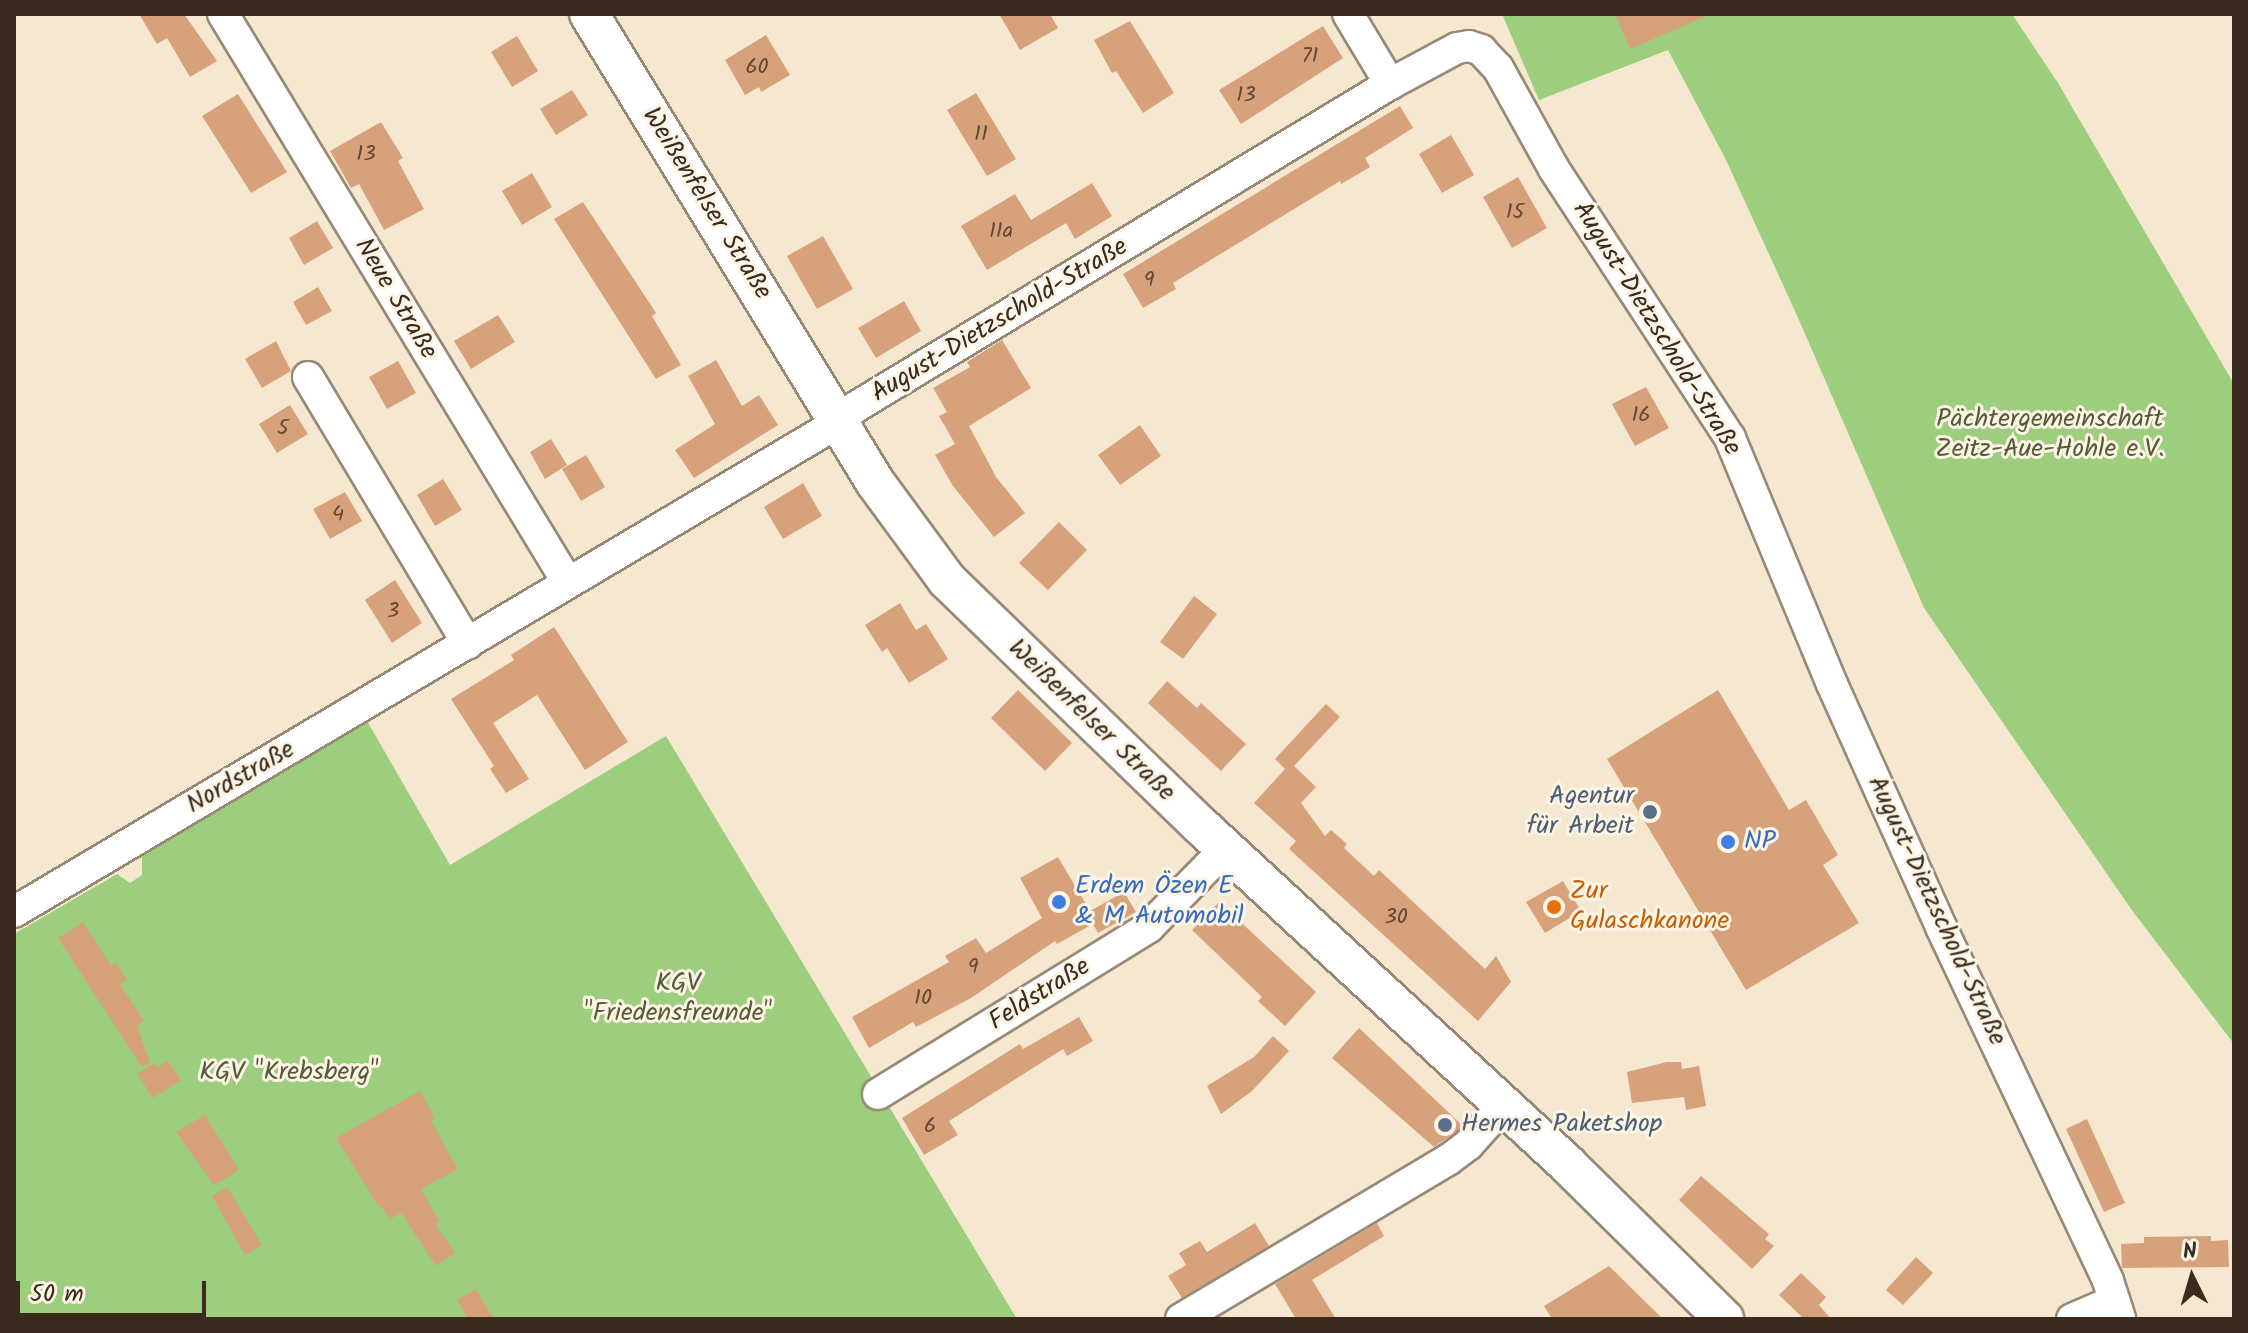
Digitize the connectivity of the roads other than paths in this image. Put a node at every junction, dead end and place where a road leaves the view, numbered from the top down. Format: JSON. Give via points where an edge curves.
{"nodes":[{"id":1,"x":223,"y":14,"type":"edge"},
{"id":2,"x":589,"y":14,"type":"edge"},
{"id":3,"x":1348,"y":14,"type":"edge"},
{"id":4,"x":1390,"y":84,"type":"junction"},
{"id":5,"x":308,"y":377,"type":"dead end"},
{"id":6,"x":839,"y":420,"type":"junction"},
{"id":7,"x":568,"y":583,"type":"junction"},
{"id":8,"x":468,"y":644,"type":"junction"},
{"id":9,"x":1226,"y":848,"type":"junction"},
{"id":10,"x":14,"y":912,"type":"edge"},
{"id":11,"x":878,"y":1094,"type":"dead end"},
{"id":12,"x":1503,"y":1106,"type":"junction"},
{"id":13,"x":2117,"y":1310,"type":"edge"},
{"id":14,"x":1181,"y":1319,"type":"edge"},
{"id":15,"x":1724,"y":1319,"type":"edge"},
{"id":16,"x":2072,"y":1319,"type":"edge"}],
"edges":[{"from":1,"to":7,"type":"street","name":"Neue Straße"},
{"from":2,"to":6,"type":"street","name":"Weißenfelser Straße"},
{"from":3,"to":4,"type":"street"},
{"from":4,"to":6,"type":"street","name":"August-Dietzschold-Straße"},
{"from":4,"to":13,"type":"street","name":"August-Dietzschold-Straße","via":[[1457,48],[1481,50],[1498,68],[1554,169],[1730,438],[1861,749]]},
{"from":5,"to":8,"type":"street"},
{"from":6,"to":7,"type":"street","name":"Nordstraße"},
{"from":6,"to":9,"type":"street","name":"Weißenfelser Straße","via":[[891,507],[947,580]]},
{"from":7,"to":8,"type":"street","name":"Nordstraße"},
{"from":8,"to":10,"type":"street","name":"Nordstraße"},
{"from":9,"to":11,"type":"street","name":"Feldstraße","via":[[1149,927]]},
{"from":9,"to":12,"type":"street","name":"Weißenfelser Straße"},
{"from":12,"to":14,"type":"street","via":[[1448,1160]]},
{"from":12,"to":15,"type":"street","name":"Weißenfelser Straße"},
{"from":13,"to":16,"type":"street"}]}
